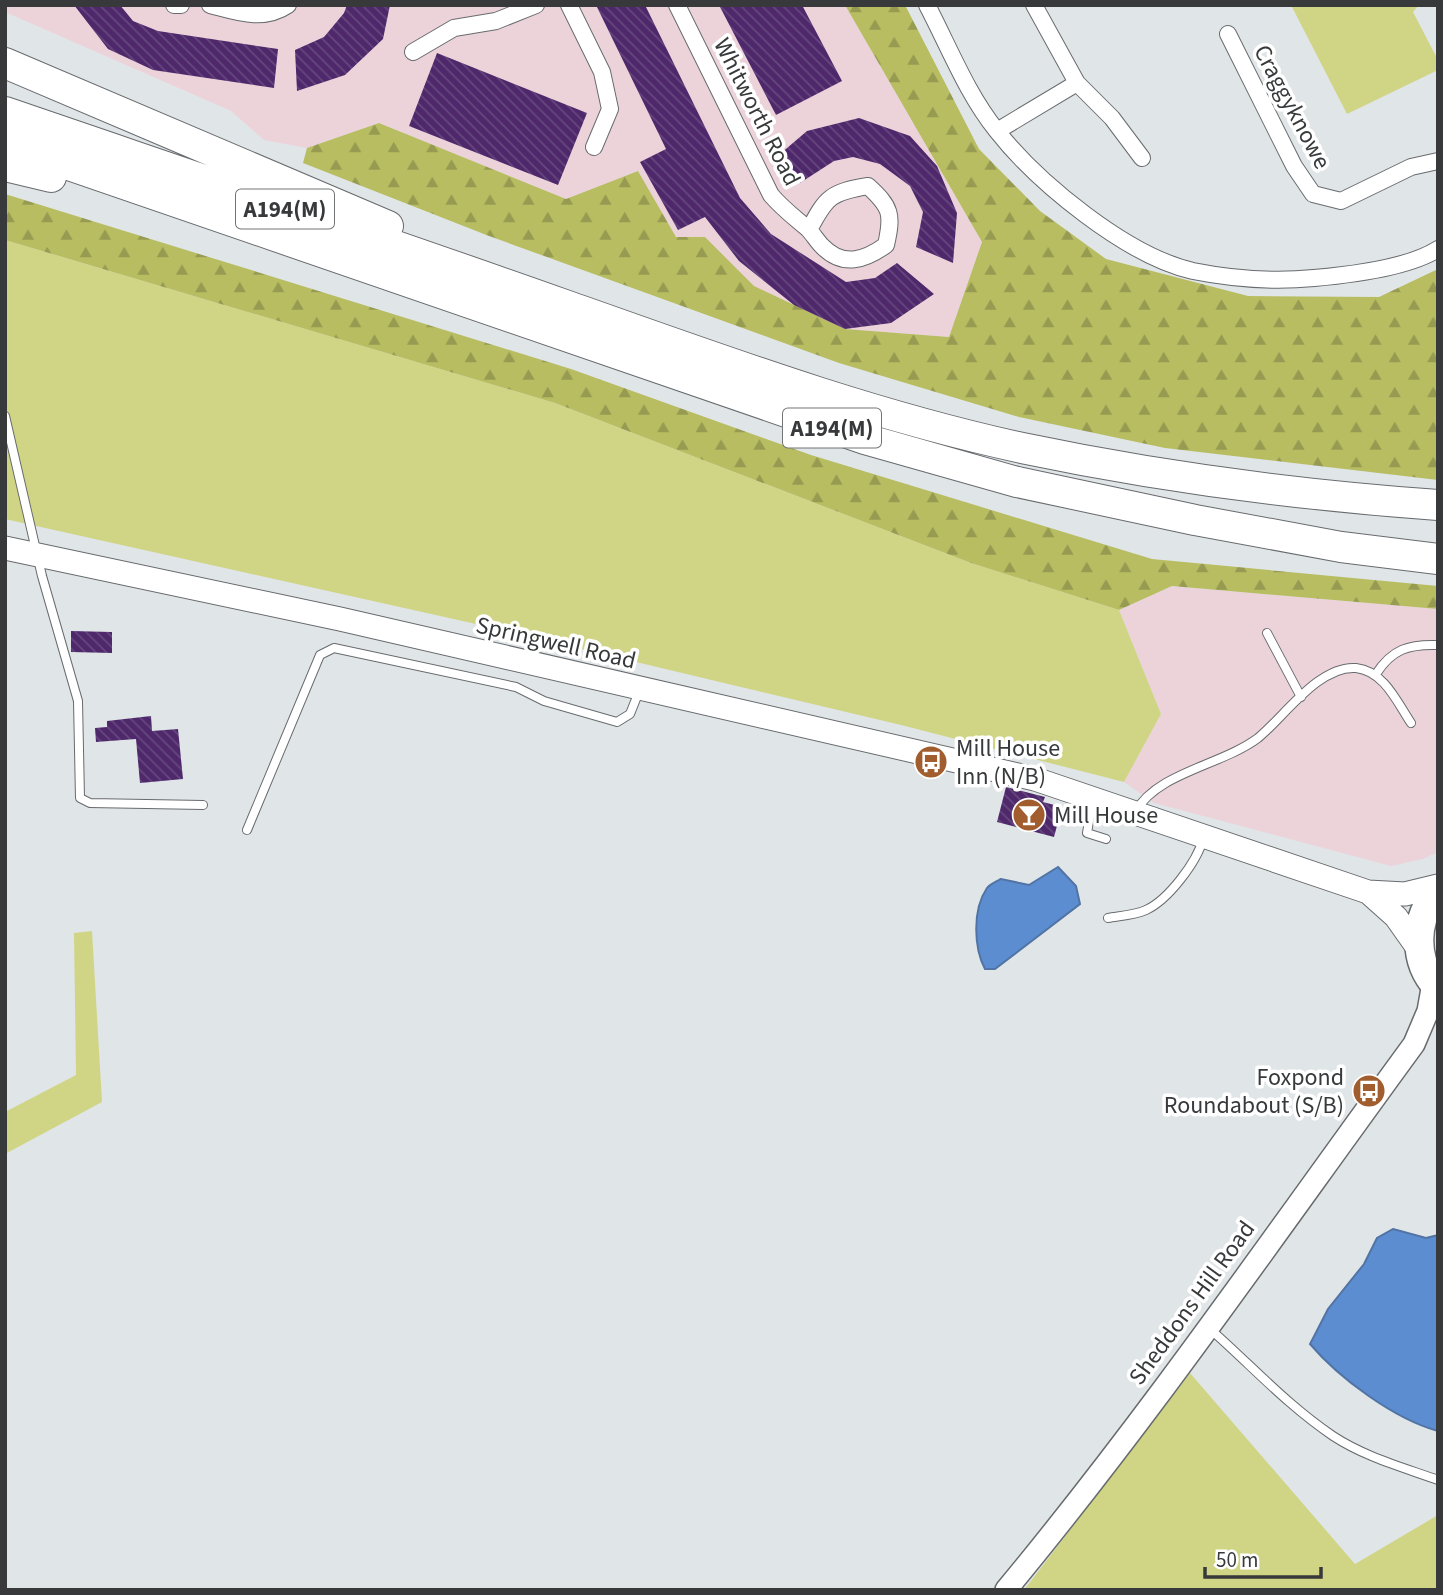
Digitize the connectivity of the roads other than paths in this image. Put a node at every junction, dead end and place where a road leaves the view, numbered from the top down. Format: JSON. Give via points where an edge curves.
{"nodes":[{"id":1,"x":174,"y":5,"type":"edge"},
{"id":2,"x":181,"y":5,"type":"edge"},
{"id":3,"x":210,"y":5,"type":"edge"},
{"id":4,"x":288,"y":5,"type":"edge"},
{"id":5,"x":536,"y":5,"type":"edge"},
{"id":6,"x":569,"y":5,"type":"edge"},
{"id":7,"x":677,"y":5,"type":"edge"},
{"id":8,"x":927,"y":5,"type":"edge"},
{"id":9,"x":1034,"y":5,"type":"edge"},
{"id":10,"x":1228,"y":34,"type":"dead end"},
{"id":11,"x":413,"y":52,"type":"dead end"},
{"id":12,"x":5,"y":63,"type":"edge"},
{"id":13,"x":1077,"y":83,"type":"junction"},
{"id":14,"x":5,"y":112,"type":"edge"},
{"id":15,"x":997,"y":131,"type":"junction"},
{"id":16,"x":5,"y":144,"type":"edge"},
{"id":17,"x":594,"y":147,"type":"dead end"},
{"id":18,"x":1142,"y":158,"type":"dead end"},
{"id":19,"x":1438,"y":161,"type":"edge"},
{"id":20,"x":5,"y":166,"type":"edge"},
{"id":21,"x":246,"y":224,"type":"junction"},
{"id":22,"x":809,"y":230,"type":"junction"},
{"id":23,"x":1438,"y":249,"type":"edge"},
{"id":24,"x":565,"y":305,"type":"junction"},
{"id":25,"x":5,"y":416,"type":"edge"},
{"id":26,"x":1438,"y":505,"type":"edge"},
{"id":27,"x":5,"y":548,"type":"edge"},
{"id":28,"x":37,"y":554,"type":"junction"},
{"id":29,"x":1438,"y":559,"type":"edge"},
{"id":30,"x":1267,"y":633,"type":"dead end"},
{"id":31,"x":1438,"y":645,"type":"edge"},
{"id":32,"x":1376,"y":674,"type":"junction"},
{"id":33,"x":640,"y":689,"type":"junction"},
{"id":34,"x":1301,"y":697,"type":"junction"},
{"id":35,"x":1411,"y":723,"type":"dead end"},
{"id":36,"x":1093,"y":797,"type":"junction"},
{"id":37,"x":203,"y":805,"type":"dead end"},
{"id":38,"x":1136,"y":811,"type":"junction"},
{"id":39,"x":247,"y":830,"type":"dead end"},
{"id":40,"x":1204,"y":836,"type":"junction"},
{"id":41,"x":1105,"y":839,"type":"dead end"},
{"id":42,"x":1438,"y":889,"type":"edge"},
{"id":43,"x":1368,"y":892,"type":"junction"},
{"id":44,"x":1108,"y":918,"type":"dead end"},
{"id":45,"x":1420,"y":951,"type":"junction"},
{"id":46,"x":1435,"y":985,"type":"edge"},
{"id":47,"x":1438,"y":1030,"type":"edge"},
{"id":48,"x":1414,"y":1044,"type":"junction"},
{"id":49,"x":1207,"y":1327,"type":"junction"},
{"id":50,"x":1438,"y":1480,"type":"edge"},
{"id":51,"x":1006,"y":1590,"type":"edge"}],
"edges":[{"from":1,"to":2,"type":"street"},
{"from":3,"to":4,"type":"street","via":[[250,15],[275,14]]},
{"from":5,"to":11,"type":"street","via":[[496,21],[454,28]]},
{"from":6,"to":17,"type":"street","via":[[602,72],[610,109]]},
{"from":7,"to":22,"type":"street","name":"Whitworth Road","via":[[771,195],[788,216]]},
{"from":8,"to":15,"type":"street"},
{"from":9,"to":13,"type":"street"},
{"from":10,"to":19,"type":"street","name":"Craggyknowe","via":[[1294,166],[1313,194],[1341,201],[1411,167]]},
{"from":12,"to":24,"type":"highway","number":"A194(M)","via":[[272,174]]},
{"from":13,"to":15,"type":"street"},
{"from":13,"to":18,"type":"street","via":[[1112,118]]},
{"from":14,"to":24,"type":"highway","number":"A194(M)"},
{"from":15,"to":23,"type":"street","via":[[1045,182],[1118,239],[1191,270],[1278,282],[1359,274]]},
{"from":16,"to":21,"type":"highway","number":"A194(M)"},
{"from":20,"to":21,"type":"highway","number":"A194(M)"},
{"from":21,"to":29,"type":"highway","number":"A194(M)","via":[[865,439],[1004,478],[1248,530]]},
{"from":22,"to":22,"type":"street","name":"Whitworth Road","via":[[821,207],[839,191],[868,186],[886,203],[891,223],[886,245],[867,258],[847,260],[823,248]]},
{"from":24,"to":26,"type":"highway","number":"A194(M)","via":[[874,410],[1021,448],[1272,491]]},
{"from":25,"to":28,"type":"lane"},
{"from":27,"to":28,"type":"main road","name":"Springwell Road"},
{"from":28,"to":33,"type":"main road","name":"Springwell Road"},
{"from":28,"to":37,"type":"lane","via":[[78,701],[80,797],[90,803]]},
{"from":30,"to":34,"type":"lane"},
{"from":31,"to":32,"type":"lane","via":[[1397,649]]},
{"from":32,"to":34,"type":"lane","via":[[1354,668],[1317,681]]},
{"from":32,"to":35,"type":"lane"},
{"from":33,"to":36,"type":"main road","name":"Springwell Road","via":[[907,747]]},
{"from":33,"to":39,"type":"lane","via":[[630,715],[617,722],[544,701],[516,687],[327,649],[320,655]]},
{"from":34,"to":38,"type":"lane","via":[[1258,738],[1144,796]]},
{"from":36,"to":38,"type":"main road","name":"Springwell Road"},
{"from":36,"to":41,"type":"lane","via":[[1087,833]]},
{"from":38,"to":40,"type":"main road","name":"Springwell Road"},
{"from":40,"to":43,"type":"main road","name":"Springwell Road"},
{"from":40,"to":44,"type":"lane","via":[[1198,856],[1156,902],[1146,910]]},
{"from":42,"to":43,"type":"main road","via":[[1405,894]]},
{"from":42,"to":45,"type":"highway","via":[[1422,916]]},
{"from":43,"to":45,"type":"main road","via":[[1396,917]]},
{"from":45,"to":46,"type":"highway"},
{"from":46,"to":48,"type":"street"},
{"from":47,"to":48,"type":"street"},
{"from":48,"to":49,"type":"street","name":"Sheddons Hill Road"},
{"from":49,"to":50,"type":"lane","via":[[1335,1437],[1373,1457]]},
{"from":49,"to":51,"type":"street","name":"Sheddons Hill Road"}]}
